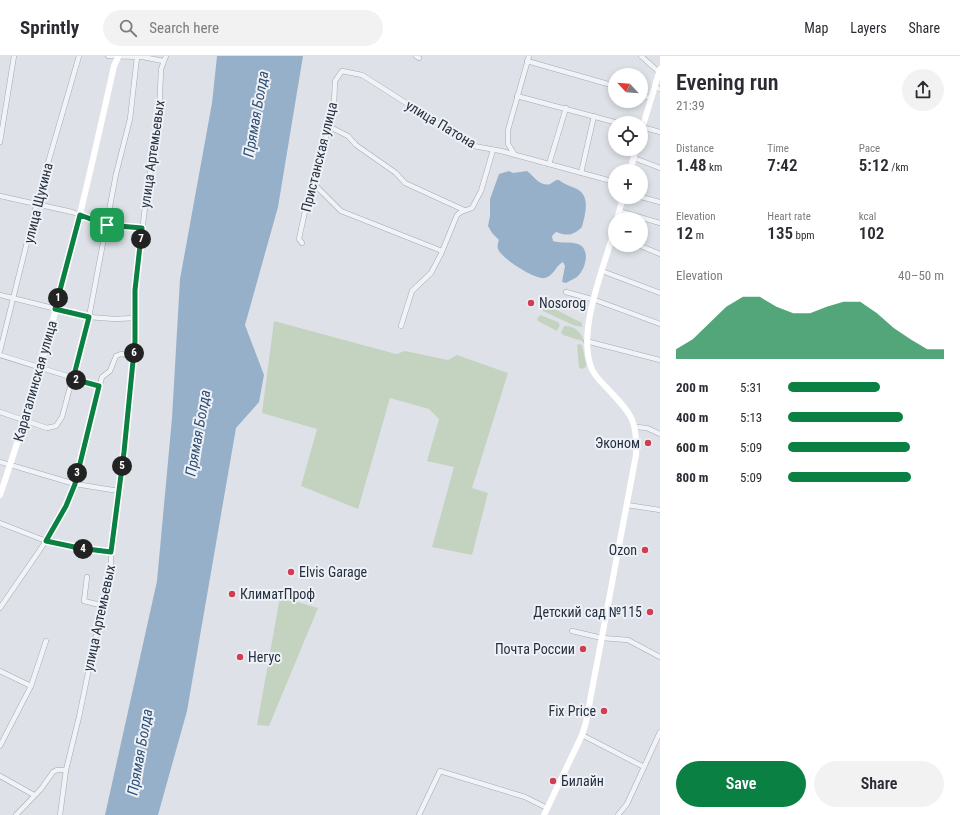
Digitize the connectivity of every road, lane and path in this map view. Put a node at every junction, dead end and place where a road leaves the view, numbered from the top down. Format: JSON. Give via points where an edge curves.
{"nodes":[{"id":1,"x":14,"y":56,"type":"edge"},
{"id":2,"x":78,"y":56,"type":"edge"},
{"id":3,"x":108,"y":56,"type":"edge"},
{"id":4,"x":166,"y":56,"type":"edge"},
{"id":5,"x":118,"y":57,"type":"edge"},
{"id":6,"x":137,"y":57,"type":"junction"},
{"id":7,"x":642,"y":57,"type":"edge"},
{"id":8,"x":528,"y":58,"type":"edge"},
{"id":9,"x":163,"y":61,"type":"junction"},
{"id":10,"x":342,"y":71,"type":"joint"},
{"id":11,"x":659,"y":71,"type":"edge"},
{"id":12,"x":608,"y":84,"type":"edge"},
{"id":13,"x":657,"y":88,"type":"edge"},
{"id":14,"x":517,"y":96,"type":"junction"},
{"id":15,"x":650,"y":98,"type":"joint"},
{"id":16,"x":566,"y":108,"type":"junction"},
{"id":17,"x":594,"y":116,"type":"junction"},
{"id":18,"x":645,"y":116,"type":"edge"},
{"id":19,"x":608,"y":120,"type":"edge"},
{"id":20,"x":328,"y":126,"type":"junction"},
{"id":21,"x":648,"y":131,"type":"edge"},
{"id":22,"x":660,"y":132,"type":"edge"},
{"id":23,"x":0,"y":142,"type":"edge"},
{"id":24,"x":493,"y":150,"type":"junction"},
{"id":25,"x":515,"y":155,"type":"junction"},
{"id":26,"x":634,"y":158,"type":"joint"},
{"id":27,"x":549,"y":164,"type":"junction"},
{"id":28,"x":632,"y":164,"type":"edge"},
{"id":29,"x":660,"y":168,"type":"edge"},
{"id":30,"x":581,"y":173,"type":"junction"},
{"id":31,"x":608,"y":180,"type":"edge"},
{"id":32,"x":314,"y":184,"type":"junction"},
{"id":33,"x":0,"y":196,"type":"edge"},
{"id":34,"x":648,"y":199,"type":"edge"},
{"id":35,"x":660,"y":202,"type":"edge"},
{"id":36,"x":37,"y":204,"type":"junction"},
{"id":37,"x":621,"y":204,"type":"edge"},
{"id":38,"x":464,"y":210,"type":"junction"},
{"id":39,"x":619,"y":211,"type":"joint"},
{"id":40,"x":80,"y":215,"type":"junction"},
{"id":41,"x":660,"y":223,"type":"edge"},
{"id":42,"x":107,"y":225,"type":"junction"},
{"id":43,"x":142,"y":228,"type":"junction"},
{"id":44,"x":302,"y":243,"type":"dead end"},
{"id":45,"x":648,"y":249,"type":"edge"},
{"id":46,"x":442,"y":252,"type":"junction"},
{"id":47,"x":609,"y":252,"type":"edge"},
{"id":48,"x":660,"y":254,"type":"edge"},
{"id":49,"x":602,"y":271,"type":"junction"},
{"id":50,"x":566,"y":292,"type":"dead end"},
{"id":51,"x":660,"y":293,"type":"edge"},
{"id":52,"x":0,"y":295,"type":"edge"},
{"id":53,"x":14,"y":299,"type":"junction"},
{"id":54,"x":594,"y":300,"type":"junction"},
{"id":55,"x":55,"y":309,"type":"junction"},
{"id":56,"x":89,"y":317,"type":"junction"},
{"id":57,"x":135,"y":318,"type":"junction"},
{"id":58,"x":660,"y":324,"type":"edge"},
{"id":59,"x":401,"y":326,"type":"dead end"},
{"id":60,"x":586,"y":341,"type":"junction"},
{"id":61,"x":0,"y":351,"type":"edge"},
{"id":62,"x":0,"y":355,"type":"edge"},
{"id":63,"x":134,"y":356,"type":"junction"},
{"id":64,"x":660,"y":360,"type":"edge"},
{"id":65,"x":40,"y":367,"type":"junction"},
{"id":66,"x":73,"y":379,"type":"junction"},
{"id":67,"x":99,"y":386,"type":"junction"},
{"id":68,"x":0,"y":412,"type":"edge"},
{"id":69,"x":24,"y":420,"type":"junction"},
{"id":70,"x":636,"y":427,"type":"junction"},
{"id":71,"x":660,"y":434,"type":"edge"},
{"id":72,"x":0,"y":462,"type":"edge"},
{"id":73,"x":10,"y":465,"type":"junction"},
{"id":74,"x":75,"y":484,"type":"junction"},
{"id":75,"x":119,"y":491,"type":"junction"},
{"id":76,"x":0,"y":495,"type":"edge"},
{"id":77,"x":627,"y":505,"type":"junction"},
{"id":78,"x":660,"y":510,"type":"edge"},
{"id":79,"x":0,"y":523,"type":"edge"},
{"id":80,"x":46,"y":541,"type":"junction"},
{"id":81,"x":111,"y":552,"type":"junction"},
{"id":82,"x":87,"y":577,"type":"dead end"},
{"id":83,"x":104,"y":606,"type":"junction"},
{"id":84,"x":0,"y":608,"type":"edge"},
{"id":85,"x":572,"y":631,"type":"dead end"},
{"id":86,"x":602,"y":638,"type":"junction"},
{"id":87,"x":46,"y":641,"type":"dead end"},
{"id":88,"x":660,"y":657,"type":"edge"},
{"id":89,"x":0,"y":672,"type":"edge"},
{"id":90,"x":30,"y":686,"type":"junction"},
{"id":91,"x":660,"y":732,"type":"edge"},
{"id":92,"x":582,"y":735,"type":"junction"},
{"id":93,"x":0,"y":746,"type":"edge"},
{"id":94,"x":644,"y":767,"type":"junction"},
{"id":95,"x":66,"y":770,"type":"junction"},
{"id":96,"x":0,"y":776,"type":"edge"},
{"id":97,"x":34,"y":795,"type":"junction"},
{"id":98,"x":547,"y":808,"type":"junction"},
{"id":99,"x":16,"y":815,"type":"edge"},
{"id":100,"x":60,"y":815,"type":"edge"},
{"id":101,"x":419,"y":815,"type":"edge"},
{"id":102,"x":544,"y":815,"type":"edge"},
{"id":103,"x":618,"y":815,"type":"edge"}],
"edges":[{"from":1,"to":23,"type":"street"},
{"from":2,"to":36,"type":"street","name":"улица Щукина"},
{"from":3,"to":5,"type":"street"},
{"from":4,"to":9,"type":"street"},
{"from":5,"to":6,"type":"street"},
{"from":5,"to":40,"type":"main road","name":"Карагалинская улица"},
{"from":6,"to":9,"type":"street"},
{"from":6,"to":42,"type":"street","via":[[130,119],[116,174]]},
{"from":7,"to":11,"type":"street"},
{"from":8,"to":12,"type":"street"},
{"from":8,"to":14,"type":"street"},
{"from":9,"to":43,"type":"street","name":"улица Артемьевых","via":[[159,117]]},
{"from":10,"to":20,"type":"street","name":"Пристанская улица","via":[[335,80],[334,104]]},
{"from":10,"to":24,"type":"street","name":"улица Патона","via":[[362,75],[474,146]]},
{"from":11,"to":13,"type":"main road"},
{"from":13,"to":15,"type":"main road"},
{"from":14,"to":16,"type":"street"},
{"from":14,"to":25,"type":"street","via":[[508,130],[508,144]]},
{"from":15,"to":18,"type":"main road"},
{"from":16,"to":17,"type":"street"},
{"from":16,"to":27,"type":"street"},
{"from":17,"to":19,"type":"street"},
{"from":17,"to":30,"type":"street"},
{"from":20,"to":32,"type":"street","name":"Пристанская улица"},
{"from":20,"to":38,"type":"street","via":[[348,136],[405,183]]},
{"from":21,"to":22,"type":"street"},
{"from":24,"to":25,"type":"street","name":"улица Патона"},
{"from":24,"to":38,"type":"street","via":[[481,191],[472,208]]},
{"from":25,"to":27,"type":"street","name":"улица Патона"},
{"from":26,"to":28,"type":"main road"},
{"from":26,"to":29,"type":"street"},
{"from":27,"to":30,"type":"street","name":"улица Патона"},
{"from":30,"to":31,"type":"street","name":"улица Патона"},
{"from":32,"to":44,"type":"street","name":"Пристанская улица","via":[[310,188],[299,239]]},
{"from":32,"to":46,"type":"street","via":[[341,211]]},
{"from":33,"to":36,"type":"street"},
{"from":34,"to":35,"type":"street"},
{"from":36,"to":40,"type":"street"},
{"from":36,"to":53,"type":"street","name":"улица Щукина"},
{"from":37,"to":39,"type":"main road"},
{"from":38,"to":46,"type":"street","via":[[457,215]]},
{"from":39,"to":41,"type":"street"},
{"from":40,"to":42,"type":"street"},
{"from":40,"to":55,"type":"main road","name":"Карагалинская улица"},
{"from":42,"to":43,"type":"street"},
{"from":42,"to":56,"type":"street"},
{"from":43,"to":57,"type":"street","name":"улица Артемьевых","via":[[135,290]]},
{"from":45,"to":48,"type":"street"},
{"from":46,"to":59,"type":"street","via":[[430,273],[412,291]]},
{"from":47,"to":49,"type":"main road"},
{"from":49,"to":51,"type":"street"},
{"from":49,"to":54,"type":"main road"},
{"from":50,"to":54,"type":"street"},
{"from":52,"to":53,"type":"street"},
{"from":53,"to":55,"type":"street"},
{"from":53,"to":61,"type":"street","name":"улица Щукина"},
{"from":54,"to":58,"type":"street"},
{"from":54,"to":60,"type":"main road"},
{"from":55,"to":56,"type":"street"},
{"from":55,"to":65,"type":"main road","name":"Карагалинская улица"},
{"from":56,"to":57,"type":"street"},
{"from":56,"to":66,"type":"street"},
{"from":57,"to":63,"type":"street","name":"улица Артемьевых"},
{"from":60,"to":64,"type":"street"},
{"from":60,"to":70,"type":"main road","via":[[591,369],[622,403]]},
{"from":62,"to":65,"type":"street"},
{"from":63,"to":67,"type":"street","via":[[116,356],[110,371],[102,377]]},
{"from":63,"to":75,"type":"street","name":"улица Артемьевых"},
{"from":65,"to":66,"type":"street"},
{"from":65,"to":69,"type":"main road","name":"Карагалинская улица"},
{"from":66,"to":67,"type":"street"},
{"from":66,"to":69,"type":"street","via":[[62,417],[56,426],[47,428]]},
{"from":67,"to":74,"type":"street"},
{"from":68,"to":69,"type":"street"},
{"from":69,"to":73,"type":"main road","name":"Карагалинская улица"},
{"from":70,"to":71,"type":"street","via":[[647,428]]},
{"from":70,"to":77,"type":"main road","via":[[636,455]]},
{"from":72,"to":73,"type":"street"},
{"from":73,"to":74,"type":"street"},
{"from":73,"to":76,"type":"main road","name":"Карагалинская улица"},
{"from":74,"to":75,"type":"street"},
{"from":74,"to":80,"type":"street"},
{"from":75,"to":81,"type":"street","name":"улица Артемьевых"},
{"from":77,"to":78,"type":"street"},
{"from":77,"to":86,"type":"main road"},
{"from":79,"to":80,"type":"street"},
{"from":80,"to":81,"type":"street"},
{"from":80,"to":84,"type":"street"},
{"from":81,"to":83,"type":"street","name":"улица Артемьевых"},
{"from":82,"to":83,"type":"street","via":[[84,601]]},
{"from":83,"to":95,"type":"street","name":"улица Артемьевых"},
{"from":85,"to":86,"type":"street"},
{"from":86,"to":88,"type":"street","via":[[628,640]]},
{"from":86,"to":92,"type":"main road"},
{"from":87,"to":90,"type":"street"},
{"from":89,"to":90,"type":"street"},
{"from":90,"to":93,"type":"street"},
{"from":91,"to":94,"type":"street"},
{"from":92,"to":94,"type":"street"},
{"from":92,"to":98,"type":"main road"},
{"from":94,"to":103,"type":"street","via":[[627,804]]},
{"from":95,"to":97,"type":"street","via":[[53,772]]},
{"from":95,"to":100,"type":"street","name":"улица Артемьевых"},
{"from":96,"to":97,"type":"street"},
{"from":97,"to":99,"type":"street"},
{"from":98,"to":101,"type":"street","via":[[525,797],[440,771]]},
{"from":98,"to":102,"type":"main road"}]}
